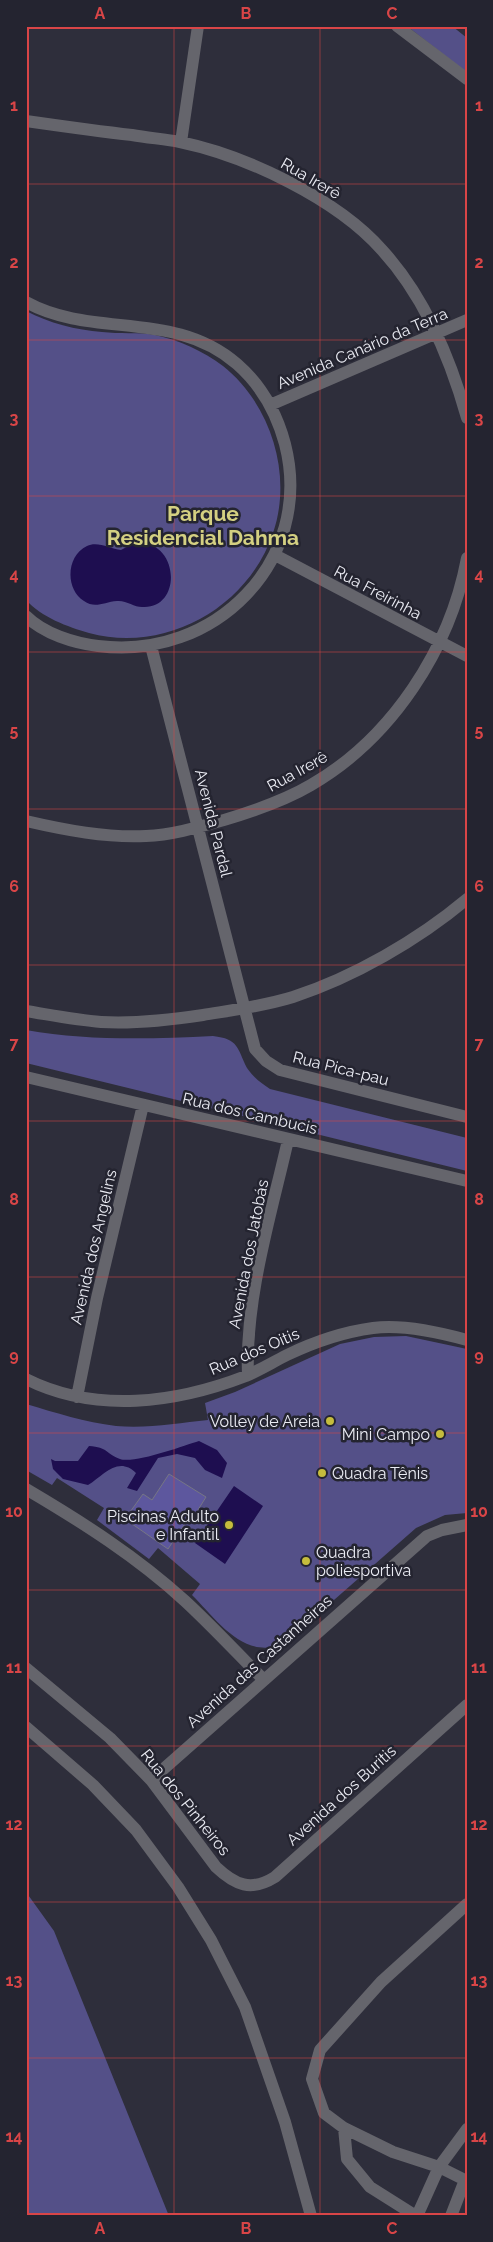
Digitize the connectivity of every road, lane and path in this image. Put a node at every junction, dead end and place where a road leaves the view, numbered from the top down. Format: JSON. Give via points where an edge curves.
{"nodes":[{"id":1,"x":198,"y":26,"type":"edge"},
{"id":2,"x":397,"y":26,"type":"edge"},
{"id":3,"x":467,"y":79,"type":"edge"},
{"id":4,"x":26,"y":121,"type":"edge"},
{"id":5,"x":181,"y":142,"type":"junction"},
{"id":6,"x":26,"y":302,"type":"edge"},
{"id":7,"x":467,"y":320,"type":"edge"},
{"id":8,"x":437,"y":333,"type":"junction"},
{"id":9,"x":270,"y":405,"type":"junction"},
{"id":10,"x":467,"y":418,"type":"edge"},
{"id":11,"x":275,"y":555,"type":"junction"},
{"id":12,"x":467,"y":558,"type":"edge"},
{"id":13,"x":26,"y":616,"type":"edge"},
{"id":14,"x":440,"y":643,"type":"junction"},
{"id":15,"x":151,"y":646,"type":"junction"},
{"id":16,"x":467,"y":656,"type":"edge"},
{"id":17,"x":26,"y":821,"type":"edge"},
{"id":18,"x":198,"y":827,"type":"junction"},
{"id":19,"x":467,"y":899,"type":"edge"},
{"id":20,"x":244,"y":1009,"type":"junction"},
{"id":21,"x":26,"y":1011,"type":"edge"},
{"id":22,"x":26,"y":1077,"type":"edge"},
{"id":23,"x":143,"y":1105,"type":"junction"},
{"id":24,"x":467,"y":1117,"type":"edge"},
{"id":25,"x":288,"y":1140,"type":"junction"},
{"id":26,"x":467,"y":1181,"type":"edge"},
{"id":27,"x":467,"y":1340,"type":"edge"},
{"id":28,"x":248,"y":1375,"type":"junction"},
{"id":29,"x":26,"y":1379,"type":"edge"},
{"id":30,"x":77,"y":1397,"type":"junction"},
{"id":31,"x":26,"y":1489,"type":"edge"},
{"id":32,"x":467,"y":1525,"type":"edge"},
{"id":33,"x":26,"y":1668,"type":"edge"},
{"id":34,"x":263,"y":1679,"type":"junction"},
{"id":35,"x":467,"y":1705,"type":"edge"},
{"id":36,"x":26,"y":1727,"type":"edge"},
{"id":37,"x":151,"y":1780,"type":"junction"},
{"id":38,"x":229,"y":1879,"type":"joint"},
{"id":39,"x":467,"y":1904,"type":"edge"},
{"id":40,"x":344,"y":2128,"type":"junction"},
{"id":41,"x":467,"y":2129,"type":"edge"},
{"id":42,"x":438,"y":2167,"type":"junction"},
{"id":43,"x":466,"y":2180,"type":"edge"},
{"id":44,"x":311,"y":2216,"type":"edge"},
{"id":45,"x":417,"y":2216,"type":"edge"},
{"id":46,"x":451,"y":2216,"type":"edge"}],
"edges":[{"from":1,"to":5,"type":"street"},
{"from":2,"to":3,"type":"street"},
{"from":4,"to":5,"type":"street","name":"Rua Irerê"},
{"from":5,"to":8,"type":"street","name":"Rua Irerê","via":[[275,174],[349,221],[382,249],[410,286]]},
{"from":6,"to":9,"type":"street","via":[[65,316],[167,330],[193,338],[217,349],[238,365]]},
{"from":7,"to":8,"type":"street","name":"Avenida Canário da Terra"},
{"from":8,"to":9,"type":"street","name":"Avenida Canário da Terra"},
{"from":8,"to":10,"type":"street","name":"Rua Irerê","via":[[456,378]]},
{"from":9,"to":11,"type":"street","via":[[282,431],[291,484],[288,511]]},
{"from":11,"to":14,"type":"street","name":"Rua Freirinha"},
{"from":11,"to":15,"type":"street","via":[[256,584],[217,620],[193,633]]},
{"from":12,"to":14,"type":"street","name":"Rua Irerê","via":[[454,611]]},
{"from":13,"to":15,"type":"street","via":[[61,637],[86,644],[122,649]]},
{"from":14,"to":16,"type":"street","name":"Rua Freirinha"},
{"from":14,"to":18,"type":"street","name":"Rua Irerê","via":[[389,719],[348,760],[311,786],[258,810]]},
{"from":15,"to":18,"type":"street","name":"Avenida Pardal"},
{"from":17,"to":18,"type":"street","name":"Rua Irerê","via":[[102,835],[147,836]]},
{"from":18,"to":20,"type":"street","name":"Avenida Pardal"},
{"from":19,"to":20,"type":"street","via":[[446,916],[341,979],[292,997]]},
{"from":20,"to":21,"type":"street","via":[[171,1020],[102,1022]]},
{"from":20,"to":24,"type":"street","name":"Rua Pica-pau","via":[[255,1049],[280,1070]]},
{"from":22,"to":23,"type":"street","name":"Rua dos Cambucis"},
{"from":23,"to":25,"type":"street","name":"Rua dos Cambucis"},
{"from":23,"to":30,"type":"street","name":"Avenida dos Angelins"},
{"from":25,"to":26,"type":"street","name":"Rua dos Cambucis"},
{"from":25,"to":28,"type":"street","name":"Avenida dos Jatobás","via":[[251,1313],[247,1342]]},
{"from":27,"to":28,"type":"street","name":"Rua dos Oitis","via":[[408,1329],[374,1328],[309,1345]]},
{"from":28,"to":30,"type":"street","name":"Rua dos Oitis","via":[[164,1399],[94,1401]]},
{"from":29,"to":30,"type":"street","name":"Rua dos Oitis"},
{"from":31,"to":34,"type":"street","via":[[98,1533],[148,1570],[191,1607]]},
{"from":32,"to":34,"type":"street","name":"Avenida das Castanheiras","via":[[427,1536]]},
{"from":33,"to":37,"type":"street","name":"Rua dos Pinheiros","via":[[110,1738]]},
{"from":34,"to":37,"type":"street","name":"Avenida das Castanheiras"},
{"from":35,"to":38,"type":"street","name":"Avenida dos Buritis","via":[[275,1877],[262,1885]]},
{"from":36,"to":44,"type":"street","via":[[93,1785],[136,1830],[178,1887],[211,1940],[245,2007],[285,2122]]},
{"from":37,"to":38,"type":"street","name":"Rua dos Pinheiros","via":[[216,1867]]},
{"from":39,"to":40,"type":"street","via":[[381,1982],[320,2050],[312,2079],[324,2113]]},
{"from":40,"to":42,"type":"street","via":[[393,2152]]},
{"from":40,"to":45,"type":"street","via":[[347,2159],[370,2188]]},
{"from":41,"to":42,"type":"street"},
{"from":42,"to":43,"type":"street"},
{"from":42,"to":45,"type":"street"},
{"from":43,"to":46,"type":"street"}]}
